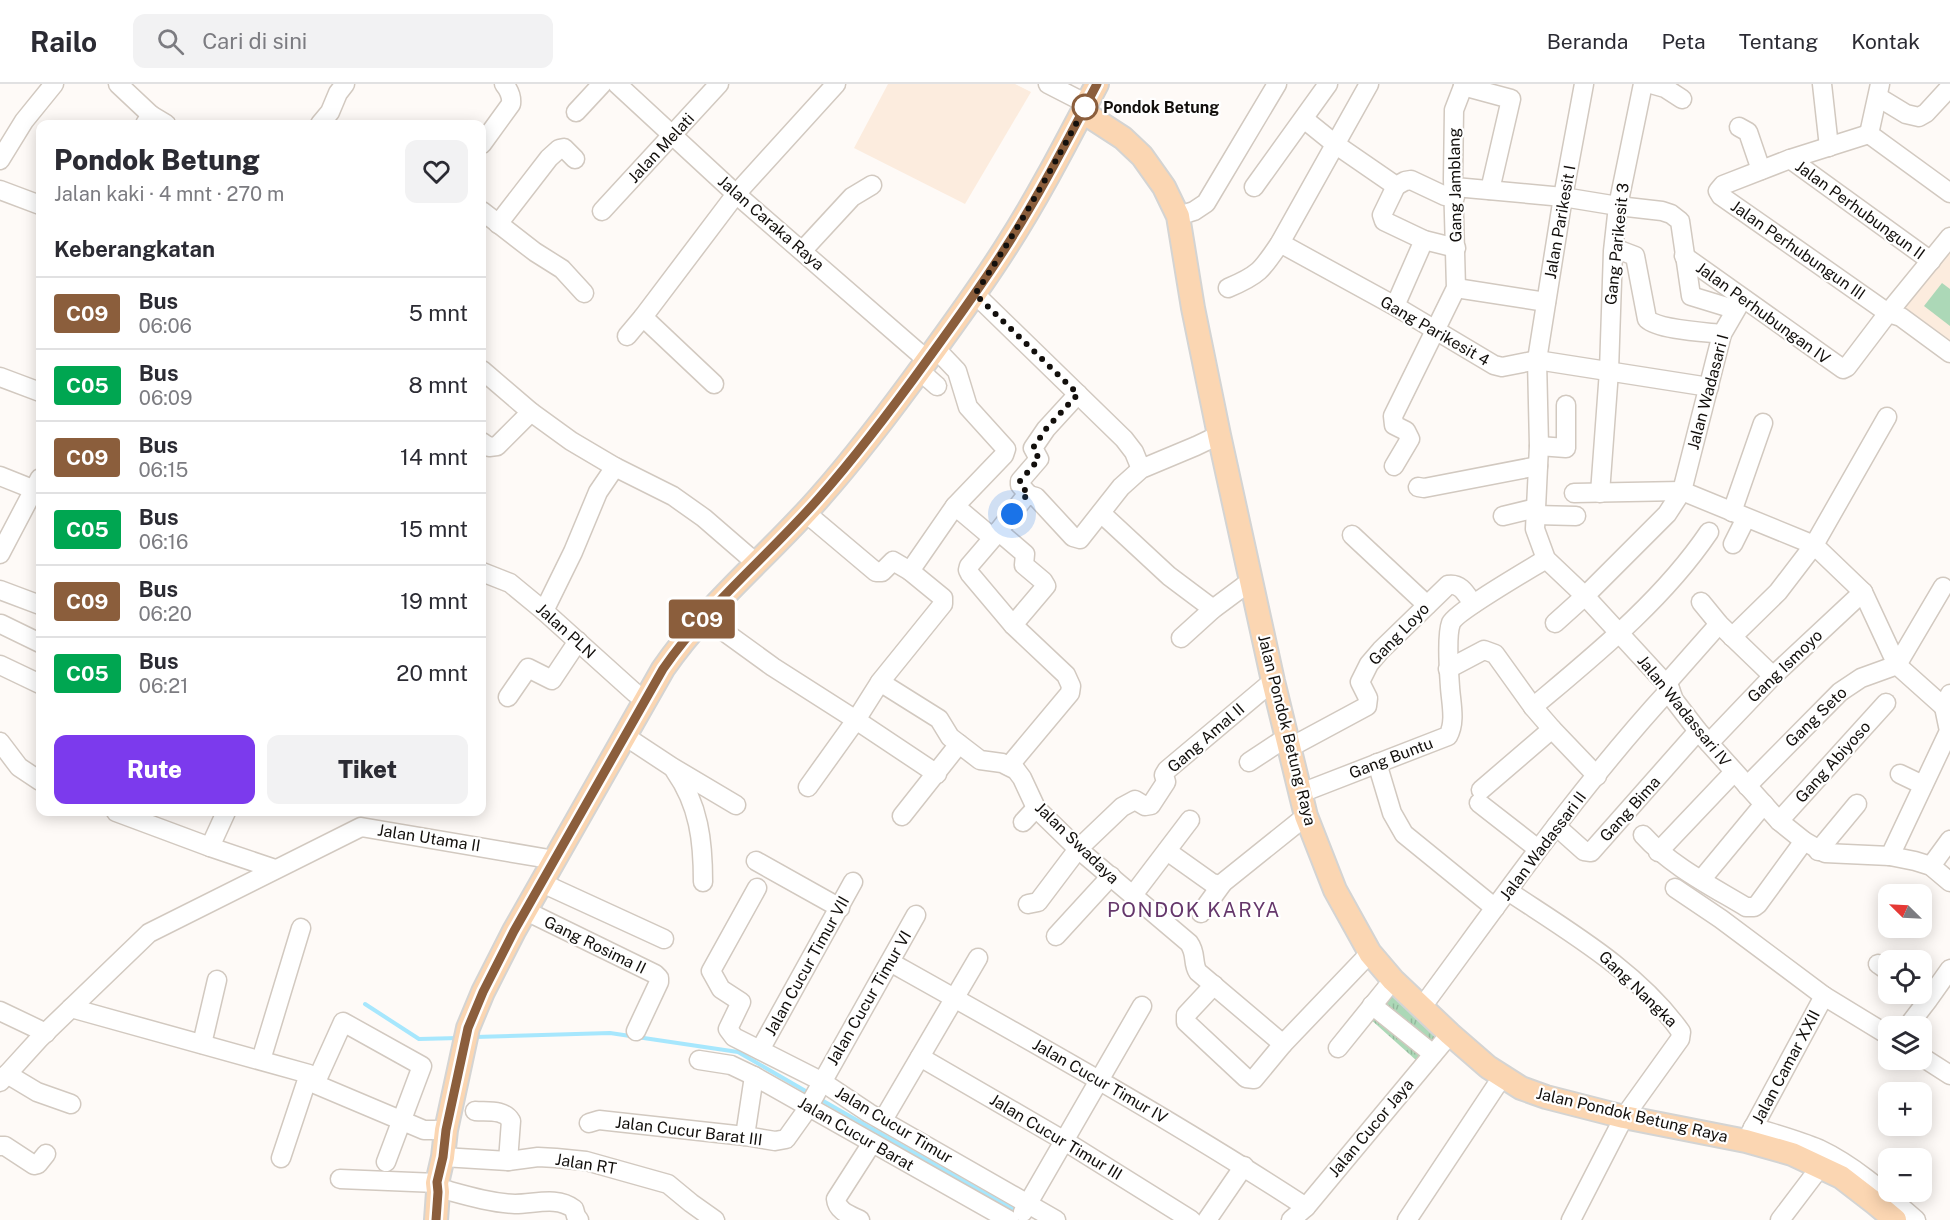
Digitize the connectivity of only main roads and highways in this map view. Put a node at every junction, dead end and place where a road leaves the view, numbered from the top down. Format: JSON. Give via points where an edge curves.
{"nodes":[{"id":1,"x":1097,"y":84,"type":"edge"},
{"id":2,"x":1085,"y":108,"type":"junction"},
{"id":3,"x":436,"y":1220,"type":"edge"},
{"id":4,"x":1894,"y":1220,"type":"edge"}],
"edges":[{"from":1,"to":2,"type":"main road"},
{"from":2,"to":3,"type":"main road","via":[[1008,245],[928,360],[806,513],[676,650],[645,700],[526,911],[468,1028],[446,1130]]},
{"from":2,"to":4,"type":"main road","name":"Jalan Pondok Betung Raya","via":[[1142,156],[1178,216],[1219,435],[1300,793],[1335,890],[1370,953],[1392,980],[1450,1034],[1521,1088],[1624,1117],[1750,1134],[1841,1177]]}]}
